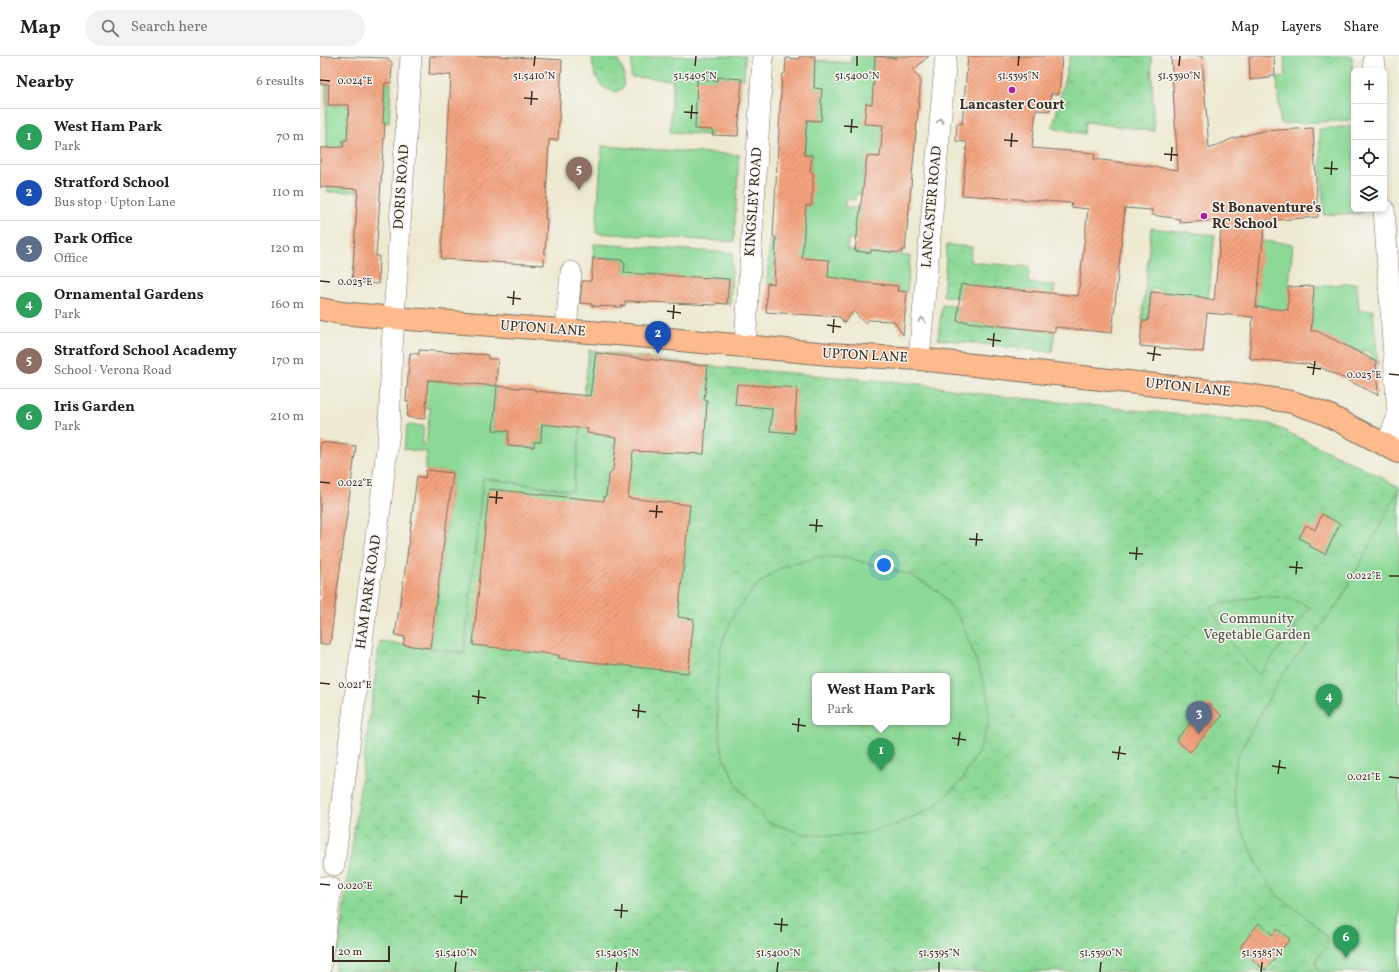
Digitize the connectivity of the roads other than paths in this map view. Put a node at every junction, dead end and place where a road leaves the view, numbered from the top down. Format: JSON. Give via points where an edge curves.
{"nodes":[{"id":1,"x":411,"y":56,"type":"edge"},
{"id":2,"x":763,"y":56,"type":"edge"},
{"id":3,"x":946,"y":56,"type":"edge"},
{"id":4,"x":1374,"y":56,"type":"edge"},
{"id":5,"x":1375,"y":68,"type":"edge"},
{"id":6,"x":1384,"y":212,"type":"edge"},
{"id":7,"x":571,"y":272,"type":"dead end"},
{"id":8,"x":320,"y":309,"type":"edge"},
{"id":9,"x":395,"y":318,"type":"junction"},
{"id":10,"x":566,"y":330,"type":"junction"},
{"id":11,"x":746,"y":347,"type":"junction"},
{"id":12,"x":919,"y":359,"type":"junction"},
{"id":13,"x":1393,"y":449,"type":"edge"},
{"id":14,"x":334,"y":865,"type":"dead end"},
{"id":15,"x":326,"y":887,"type":"edge"},
{"id":16,"x":320,"y":970,"type":"edge"}],
"edges":[{"from":1,"to":9,"type":"street","name":"DORIS ROAD"},
{"from":2,"to":11,"type":"street","name":"KINGSLEY ROAD"},
{"from":12,"to":3,"type":"street","name":"LANCASTER ROAD","one_way":true},
{"from":4,"to":5,"type":"street"},
{"from":6,"to":13,"type":"street","via":[[1397,401]]},
{"from":7,"to":10,"type":"street"},
{"from":8,"to":9,"type":"main road","name":"UPTON LANE"},
{"from":9,"to":10,"type":"main road","name":"UPTON LANE"},
{"from":9,"to":14,"type":"street","name":"HAM PARK ROAD","via":[[386,464]]},
{"from":10,"to":11,"type":"main road","name":"UPTON LANE"},
{"from":11,"to":12,"type":"main road","name":"UPTON LANE"},
{"from":12,"to":13,"type":"main road","name":"UPTON LANE","via":[[1249,395],[1292,402],[1326,414]]},
{"from":15,"to":16,"type":"street"}]}
